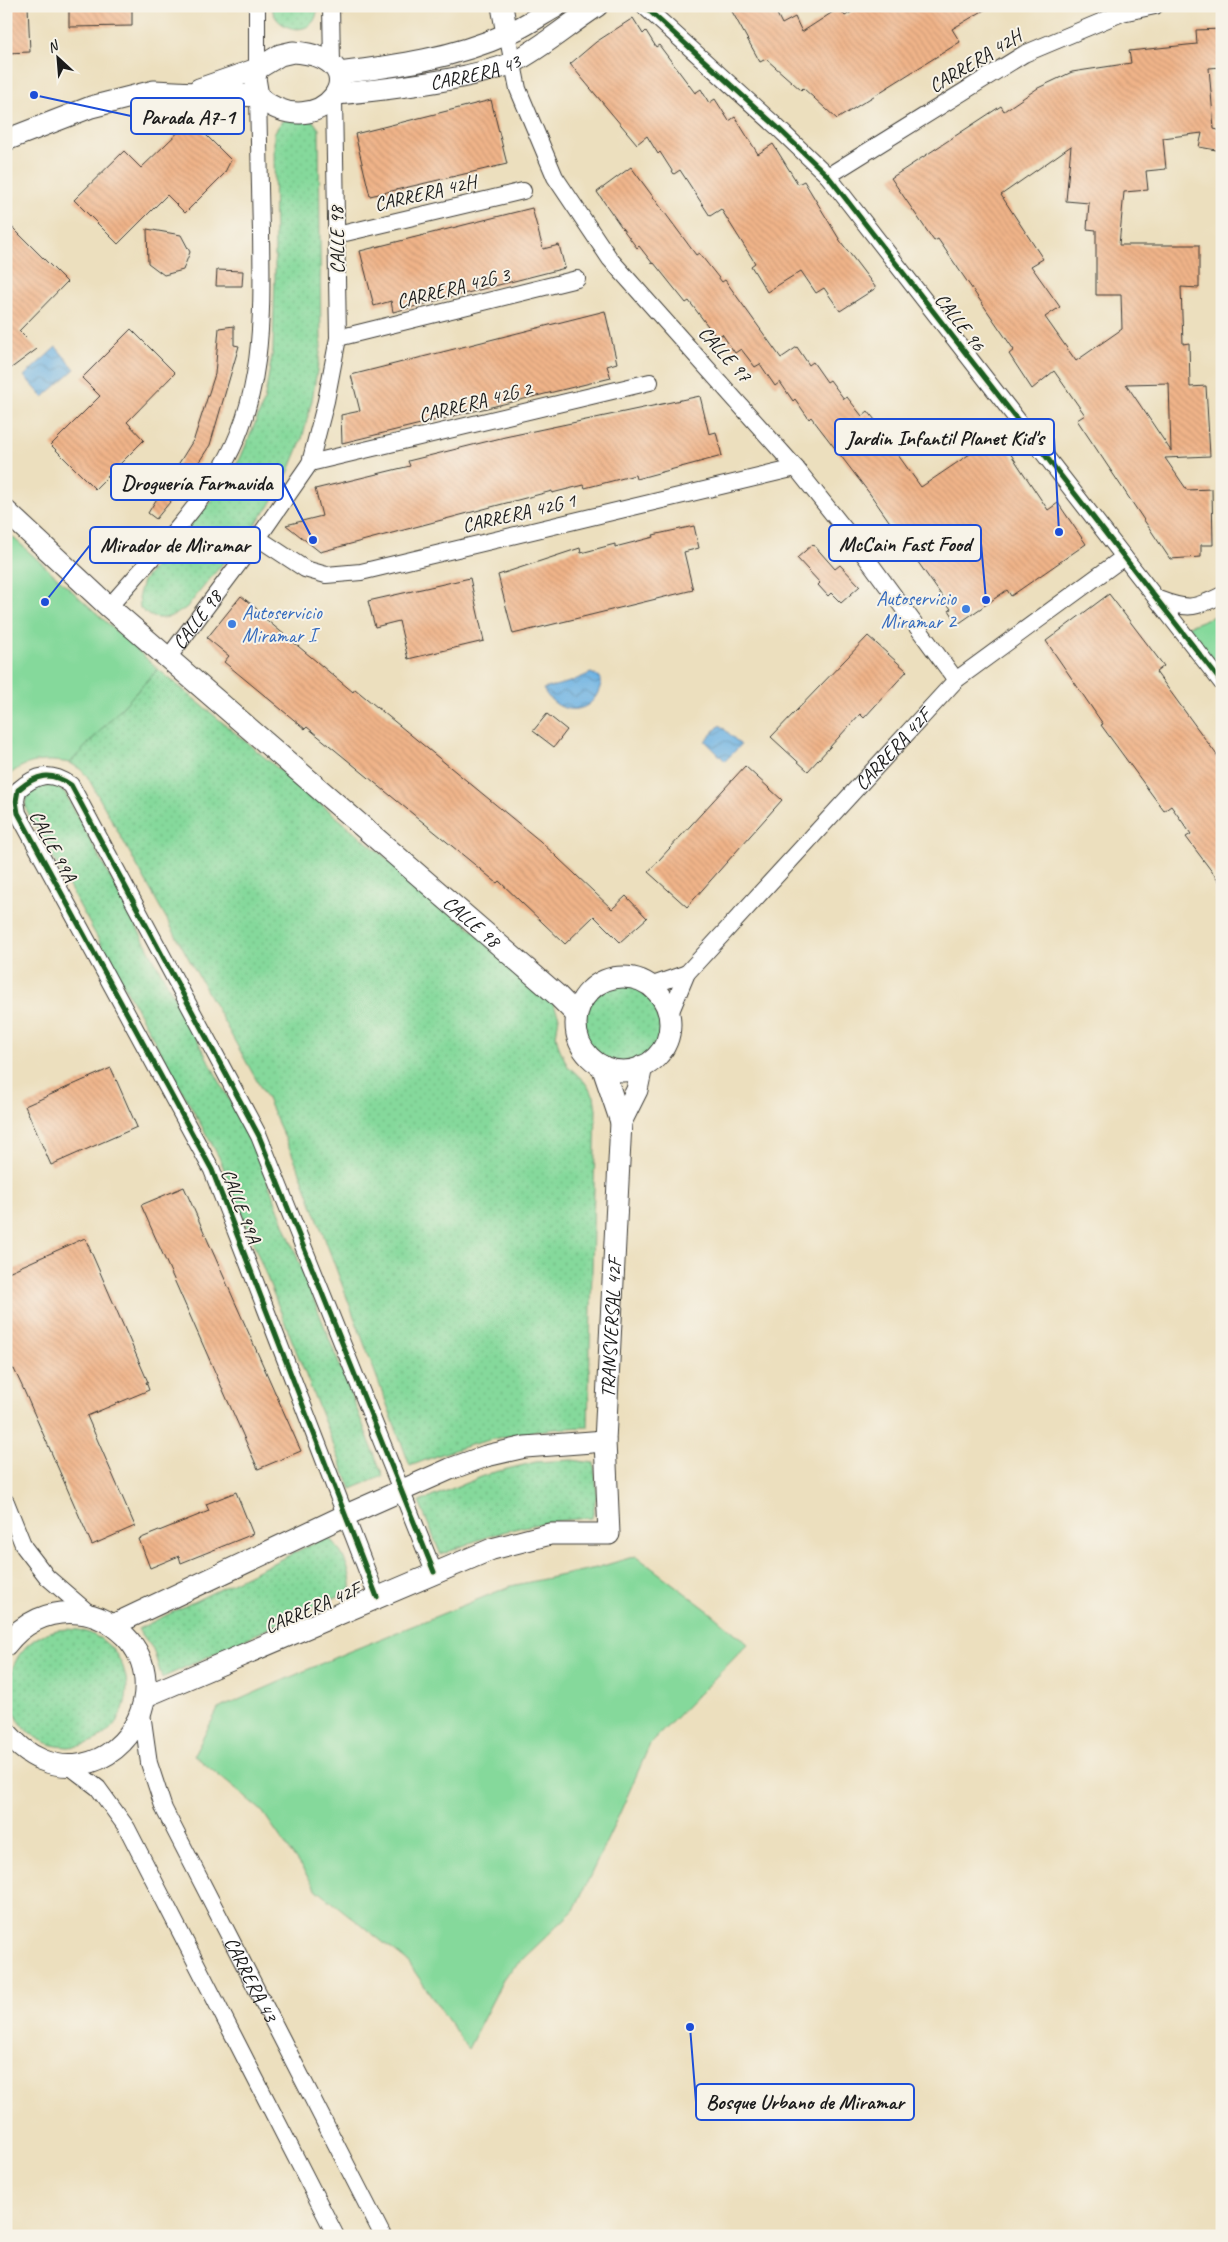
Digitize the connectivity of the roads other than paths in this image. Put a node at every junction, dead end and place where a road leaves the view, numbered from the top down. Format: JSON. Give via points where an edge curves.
{"nodes":[{"id":1,"x":257,"y":6,"type":"edge"},
{"id":2,"x":331,"y":6,"type":"edge"},
{"id":3,"x":502,"y":6,"type":"edge"},
{"id":4,"x":557,"y":6,"type":"edge"},
{"id":5,"x":597,"y":6,"type":"edge"},
{"id":6,"x":644,"y":6,"type":"edge"},
{"id":7,"x":1155,"y":6,"type":"edge"},
{"id":8,"x":507,"y":34,"type":"junction"},
{"id":9,"x":513,"y":62,"type":"junction"},
{"id":10,"x":335,"y":68,"type":"junction"},
{"id":11,"x":257,"y":69,"type":"junction"},
{"id":12,"x":189,"y":92,"type":"junction"},
{"id":13,"x":258,"y":96,"type":"junction"},
{"id":14,"x":336,"y":96,"type":"junction"},
{"id":15,"x":7,"y":140,"type":"edge"},
{"id":16,"x":828,"y":176,"type":"junction"},
{"id":17,"x":523,"y":191,"type":"dead end"},
{"id":18,"x":337,"y":236,"type":"junction"},
{"id":19,"x":577,"y":279,"type":"dead end"},
{"id":20,"x":338,"y":338,"type":"junction"},
{"id":21,"x":650,"y":382,"type":"dead end"},
{"id":22,"x":310,"y":463,"type":"junction"},
{"id":23,"x":796,"y":468,"type":"junction"},
{"id":24,"x":6,"y":511,"type":"edge"},
{"id":25,"x":258,"y":538,"type":"junction"},
{"id":26,"x":1124,"y":557,"type":"junction"},
{"id":27,"x":1222,"y":595,"type":"edge"},
{"id":28,"x":1157,"y":598,"type":"junction"},
{"id":29,"x":109,"y":607,"type":"junction"},
{"id":30,"x":168,"y":658,"type":"junction"},
{"id":31,"x":956,"y":680,"type":"junction"},
{"id":32,"x":1222,"y":684,"type":"edge"},
{"id":33,"x":687,"y":973,"type":"junction"},
{"id":34,"x":650,"y":986,"type":"junction"},
{"id":35,"x":587,"y":994,"type":"junction"},
{"id":36,"x":557,"y":995,"type":"junction"},
{"id":37,"x":577,"y":1015,"type":"junction"},
{"id":38,"x":669,"y":1016,"type":"junction"},
{"id":39,"x":602,"y":1066,"type":"junction"},
{"id":40,"x":642,"y":1066,"type":"junction"},
{"id":41,"x":621,"y":1122,"type":"junction"},
{"id":42,"x":605,"y":1440,"type":"junction"},
{"id":43,"x":401,"y":1490,"type":"junction"},
{"id":44,"x":6,"y":1502,"type":"edge"},
{"id":45,"x":344,"y":1516,"type":"junction"},
{"id":46,"x":609,"y":1534,"type":"joint"},
{"id":47,"x":434,"y":1572,"type":"junction"},
{"id":48,"x":377,"y":1597,"type":"junction"},
{"id":49,"x":90,"y":1614,"type":"junction"},
{"id":50,"x":113,"y":1625,"type":"junction"},
{"id":51,"x":6,"y":1645,"type":"edge"},
{"id":52,"x":144,"y":1704,"type":"junction"},
{"id":53,"x":11,"y":1745,"type":"edge"},
{"id":54,"x":68,"y":1766,"type":"junction"},
{"id":55,"x":336,"y":2236,"type":"edge"},
{"id":56,"x":383,"y":2236,"type":"edge"}],
"edges":[{"from":1,"to":11,"type":"street"},
{"from":2,"to":10,"type":"street"},
{"from":3,"to":8,"type":"street"},
{"from":4,"to":8,"type":"street","name":"CARRERA 43"},
{"from":5,"to":9,"type":"street","name":"CARRERA 43"},
{"from":6,"to":16,"type":"street","name":"CALLE 96"},
{"from":7,"to":16,"type":"street","name":"CARRERA 42H","via":[[1122,13],[1024,54]]},
{"from":8,"to":9,"type":"street","name":"CALLE 97"},
{"from":8,"to":10,"type":"street","name":"CARRERA 43","via":[[421,61]]},
{"from":9,"to":14,"type":"street","name":"CARRERA 43","via":[[452,78]]},
{"from":9,"to":23,"type":"street","name":"CALLE 97","via":[[518,89],[555,177],[610,259]]},
{"from":10,"to":11,"type":"street","via":[[320,57],[293,52],[280,55]]},
{"from":10,"to":14,"type":"street","via":[[340,84]]},
{"from":11,"to":12,"type":"street"},
{"from":11,"to":13,"type":"street"},
{"from":12,"to":13,"type":"street"},
{"from":12,"to":15,"type":"street","via":[[154,91],[123,98]]},
{"from":13,"to":14,"type":"street","via":[[275,108],[296,113],[316,110]]},
{"from":13,"to":29,"type":"street","via":[[262,320],[254,383],[239,430],[222,468],[201,498]]},
{"from":14,"to":18,"type":"street","name":"CALLE 98"},
{"from":16,"to":26,"type":"street","name":"CALLE 96"},
{"from":17,"to":18,"type":"street","name":"CARRERA 42H"},
{"from":18,"to":20,"type":"street","name":"CALLE 98"},
{"from":19,"to":20,"type":"street","name":"CARRERA 42G 3"},
{"from":20,"to":22,"type":"street","name":"CALLE 98"},
{"from":21,"to":22,"type":"street","name":"CARRERA 42G 2"},
{"from":22,"to":25,"type":"street","name":"CALLE 98"},
{"from":23,"to":25,"type":"street","name":"CARRERA 42G 1","via":[[361,572],[326,574],[305,569]]},
{"from":23,"to":31,"type":"street","name":"CALLE 97"},
{"from":24,"to":29,"type":"street"},
{"from":25,"to":30,"type":"street","name":"CALLE 98"},
{"from":26,"to":28,"type":"street","name":"CALLE 96"},
{"from":26,"to":31,"type":"street","name":"CARRERA 42F"},
{"from":27,"to":28,"type":"street","via":[[1202,605],[1181,607]]},
{"from":28,"to":32,"type":"street","name":"CALLE 96"},
{"from":29,"to":30,"type":"street"},
{"from":30,"to":36,"type":"street","name":"CALLE 98"},
{"from":31,"to":33,"type":"street","name":"CARRERA 42F"},
{"from":33,"to":34,"type":"street","name":"CARRERA 42F"},
{"from":33,"to":38,"type":"street","name":"CARRERA 42F"},
{"from":34,"to":35,"type":"street","via":[[634,978],[615,978]]},
{"from":34,"to":38,"type":"street","via":[[664,1002]]},
{"from":35,"to":36,"type":"street"},
{"from":35,"to":37,"type":"street"},
{"from":36,"to":37,"type":"street","name":"CALLE 98"},
{"from":37,"to":39,"type":"street","via":[[576,1029],[582,1047]]},
{"from":38,"to":40,"type":"street","via":[[666,1041],[658,1054]]},
{"from":39,"to":40,"type":"street","via":[[622,1071]]},
{"from":39,"to":41,"type":"street","name":"TRANSVERSAL 42F"},
{"from":40,"to":41,"type":"street","name":"TRANSVERSAL 42F","via":[[637,1090]]},
{"from":41,"to":42,"type":"street","name":"TRANSVERSAL 42F"},
{"from":42,"to":43,"type":"street","via":[[525,1447],[450,1469]]},
{"from":42,"to":46,"type":"street","name":"TRANSVERSAL 42F"},
{"from":43,"to":45,"type":"street"},
{"from":43,"to":45,"type":"street","name":"CALLE 99A","via":[[260,1136],[71,785],[58,776],[39,776],[18,790],[18,813],[212,1170]]},
{"from":43,"to":47,"type":"street","name":"CALLE 99A"},
{"from":44,"to":49,"type":"street","via":[[24,1547],[46,1578]]},
{"from":45,"to":48,"type":"street","name":"CALLE 99A"},
{"from":45,"to":50,"type":"street"},
{"from":46,"to":47,"type":"street","name":"CARRERA 42F","via":[[550,1534],[492,1549]]},
{"from":47,"to":48,"type":"street","name":"CARRERA 42F"},
{"from":48,"to":52,"type":"street","name":"CARRERA 42F"},
{"from":49,"to":50,"type":"street"},
{"from":49,"to":51,"type":"street","via":[[64,1611],[38,1618],[16,1632]]},
{"from":50,"to":52,"type":"street","via":[[132,1644],[144,1668]]},
{"from":52,"to":54,"type":"street","via":[[131,1734],[113,1751],[92,1762]]},
{"from":52,"to":56,"type":"street","name":"CARRERA 43","via":[[149,1763],[164,1809]]},
{"from":53,"to":54,"type":"street","via":[[42,1761]]},
{"from":54,"to":55,"type":"street","name":"CARRERA 43","via":[[98,1788],[127,1828]]}]}
